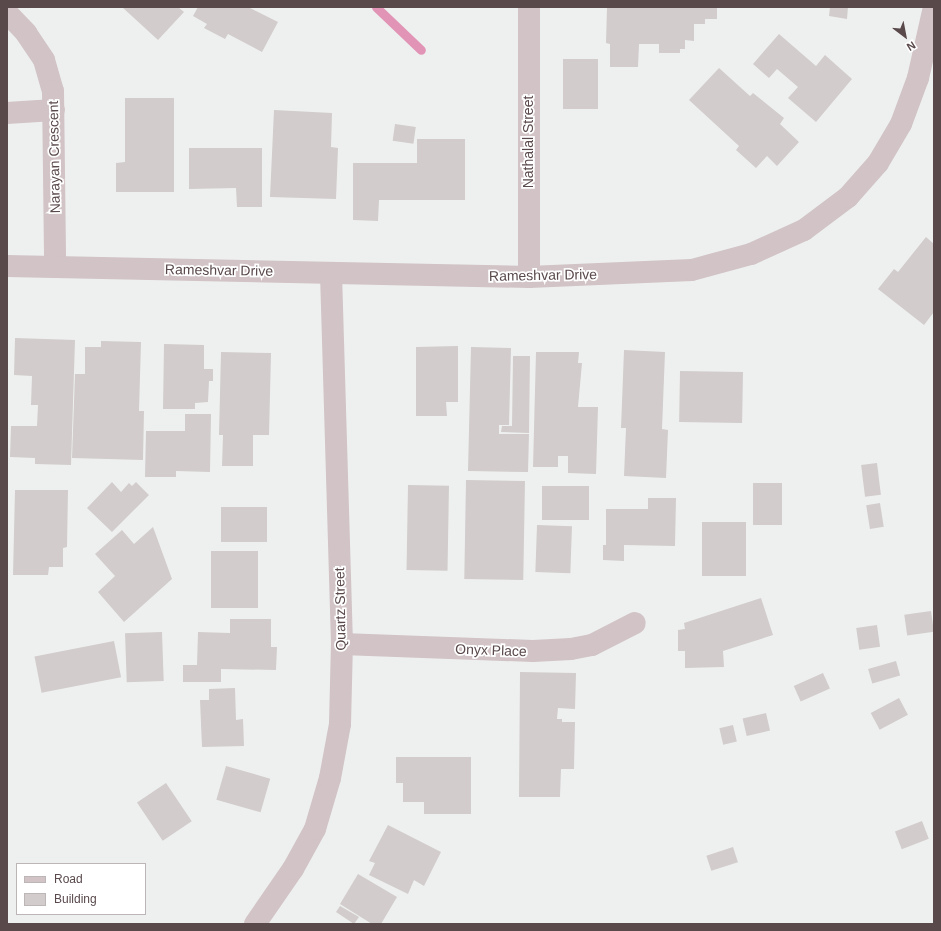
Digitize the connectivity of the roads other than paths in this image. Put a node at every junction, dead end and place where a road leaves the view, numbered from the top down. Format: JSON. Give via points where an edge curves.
{"nodes":[{"id":1,"x":529,"y":7,"type":"edge"},
{"id":2,"x":934,"y":7,"type":"edge"},
{"id":3,"x":7,"y":13,"type":"edge"},
{"id":4,"x":54,"y":110,"type":"junction"},
{"id":5,"x":7,"y":113,"type":"edge"},
{"id":6,"x":7,"y":266,"type":"edge"},
{"id":7,"x":55,"y":266,"type":"junction"},
{"id":8,"x":331,"y":273,"type":"junction"},
{"id":9,"x":529,"y":277,"type":"junction"},
{"id":10,"x":635,"y":623,"type":"dead end"},
{"id":11,"x":342,"y":644,"type":"junction"},
{"id":12,"x":255,"y":924,"type":"edge"}],
"edges":[{"from":1,"to":9,"type":"street","name":"Nathalal Street"},
{"from":2,"to":9,"type":"street","name":"Rameshvar Drive","via":[[918,78],[900,124],[878,163],[848,196],[804,230],[751,254],[692,270]]},
{"from":3,"to":4,"type":"street","name":"Narayan Crescent","via":[[26,33],[44,60],[53,91]]},
{"from":4,"to":5,"type":"street"},
{"from":4,"to":7,"type":"street","name":"Narayan Crescent"},
{"from":6,"to":7,"type":"street","name":"Rameshvar Drive"},
{"from":7,"to":8,"type":"street","name":"Rameshvar Drive"},
{"from":8,"to":9,"type":"street","name":"Rameshvar Drive"},
{"from":8,"to":11,"type":"street","name":"Quartz Street"},
{"from":10,"to":11,"type":"street","name":"Onyx Place","via":[[592,645],[571,649],[533,651]]},
{"from":11,"to":12,"type":"street","name":"Quartz Street","via":[[340,724],[330,778],[315,829],[293,869]]}]}
